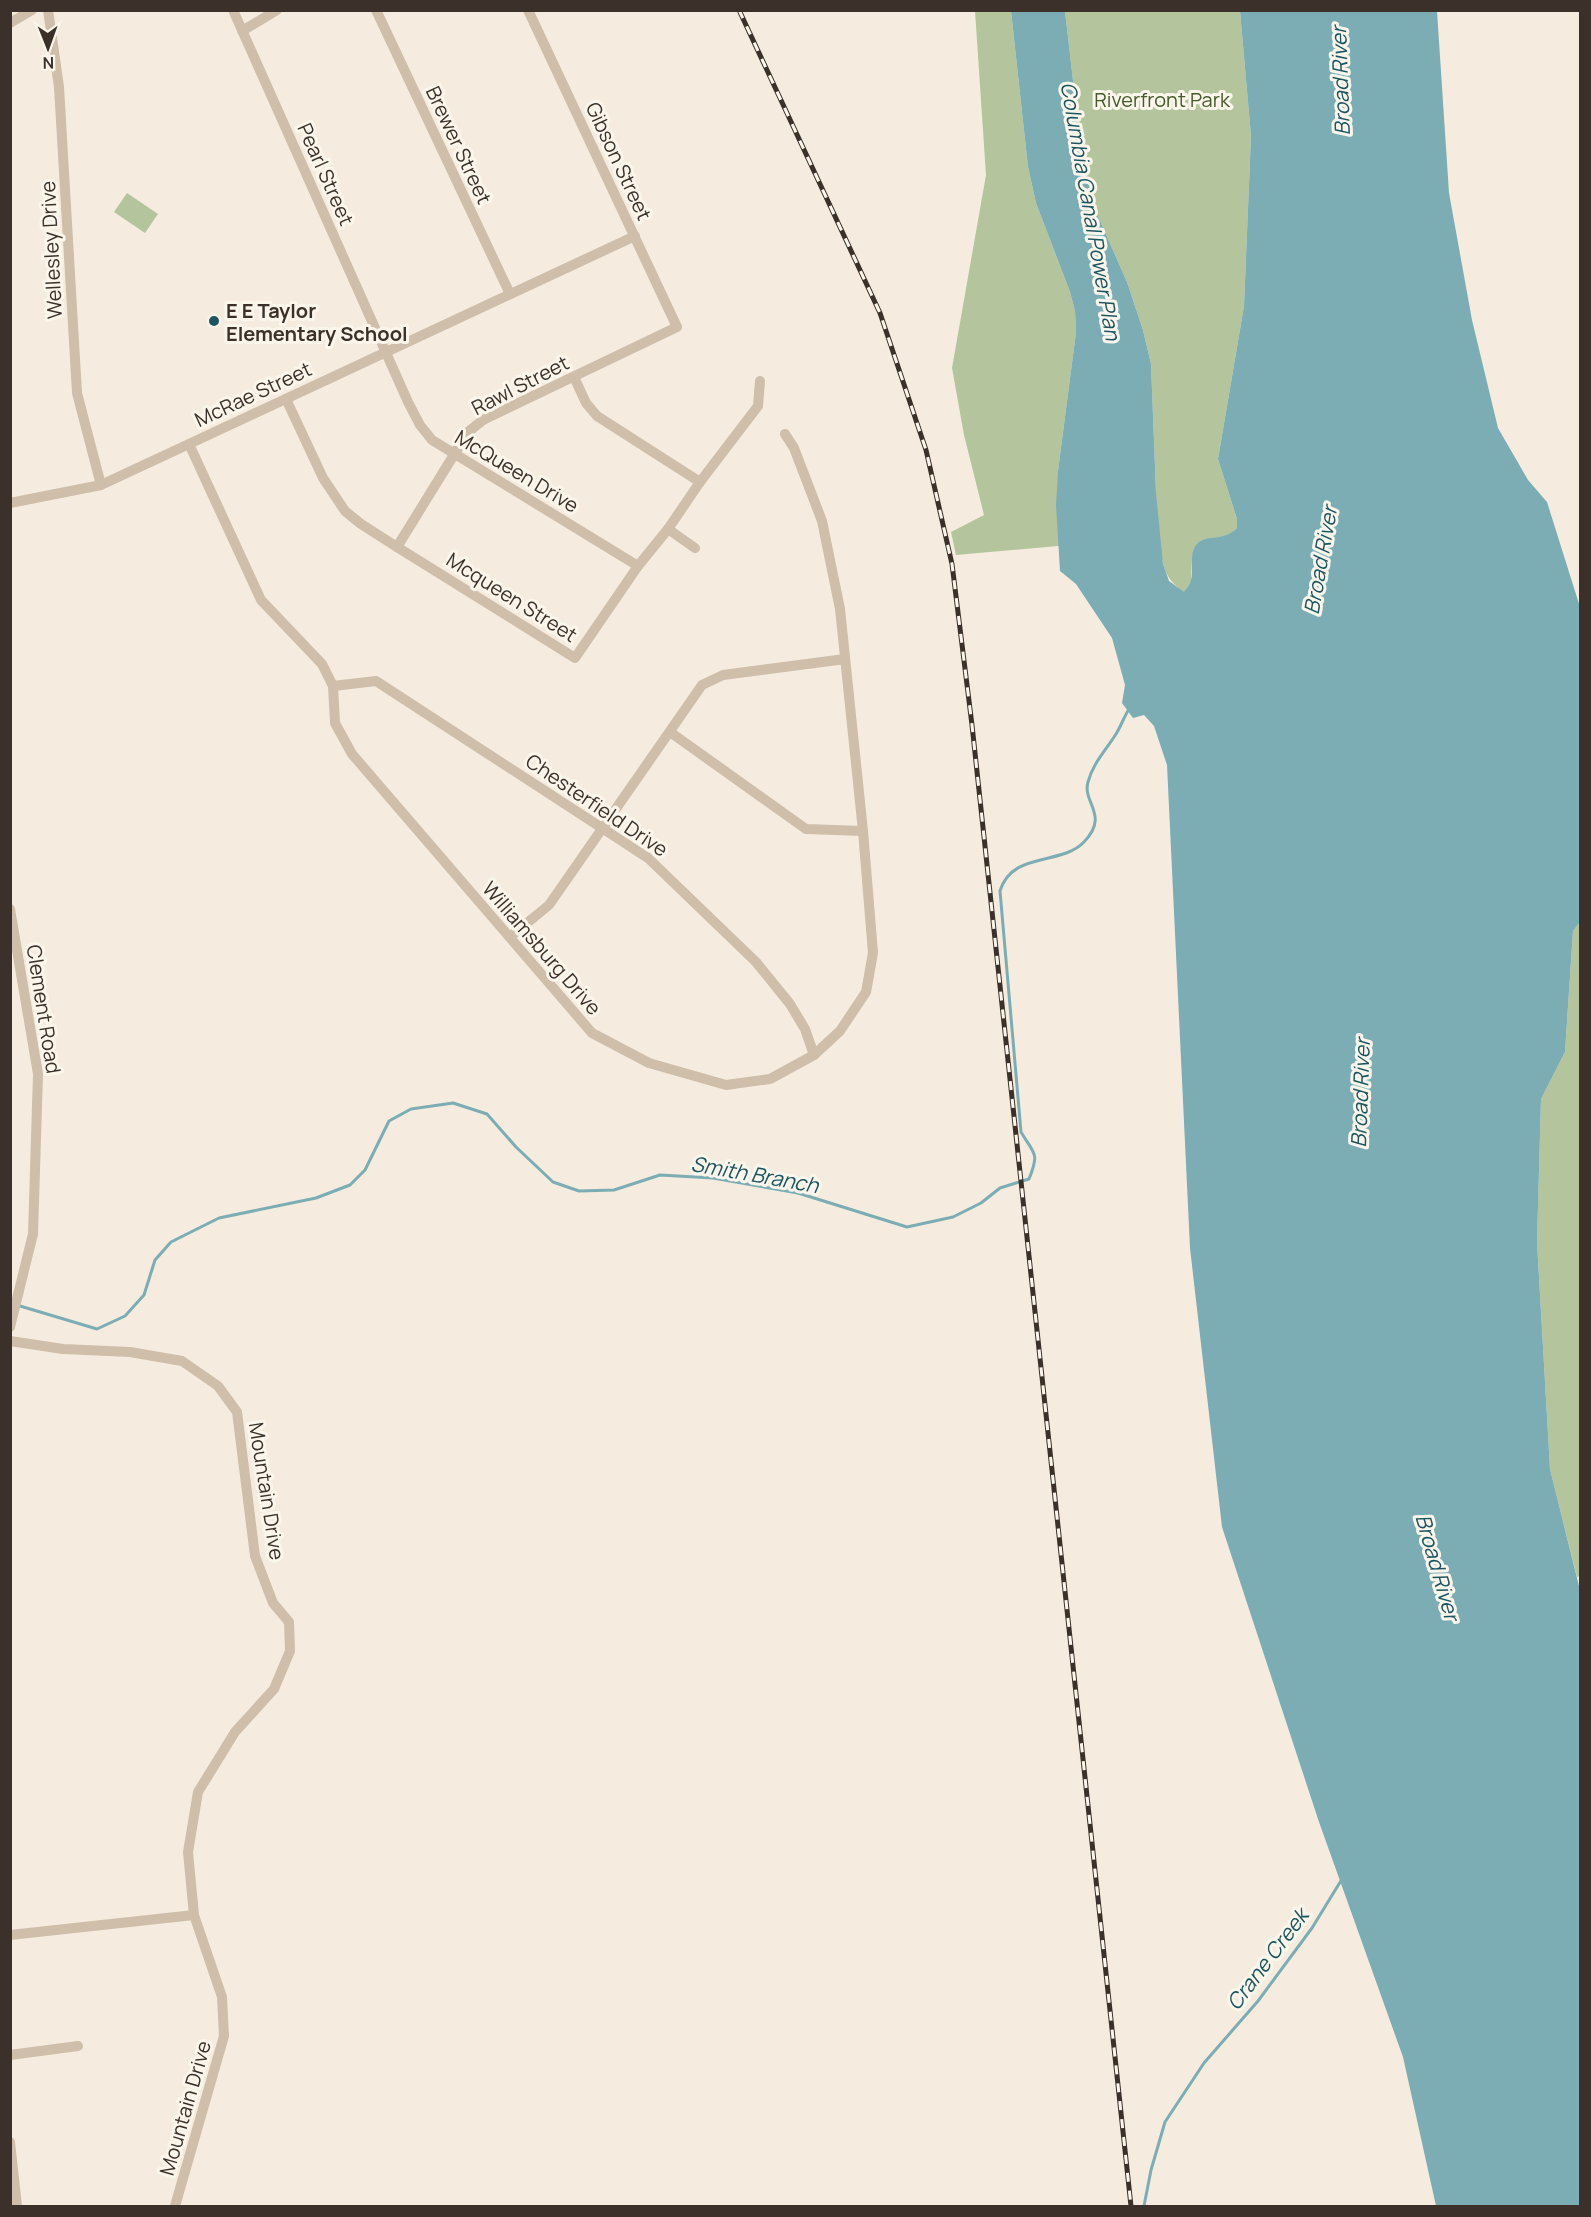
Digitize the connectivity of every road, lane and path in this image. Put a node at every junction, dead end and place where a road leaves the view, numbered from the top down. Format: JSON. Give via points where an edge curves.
{"nodes":[{"id":1,"x":32,"y":10,"type":"edge"},
{"id":2,"x":48,"y":10,"type":"edge"},
{"id":3,"x":233,"y":10,"type":"edge"},
{"id":4,"x":277,"y":10,"type":"edge"},
{"id":5,"x":376,"y":10,"type":"edge"},
{"id":6,"x":528,"y":10,"type":"edge"},
{"id":7,"x":10,"y":23,"type":"edge"},
{"id":8,"x":242,"y":31,"type":"junction"},
{"id":9,"x":634,"y":236,"type":"junction"},
{"id":10,"x":510,"y":294,"type":"junction"},
{"id":11,"x":677,"y":327,"type":"joint"},
{"id":12,"x":386,"y":352,"type":"junction"},
{"id":13,"x":574,"y":377,"type":"junction"},
{"id":14,"x":760,"y":381,"type":"dead end"},
{"id":15,"x":286,"y":399,"type":"junction"},
{"id":16,"x":785,"y":434,"type":"dead end"},
{"id":17,"x":189,"y":444,"type":"junction"},
{"id":18,"x":455,"y":455,"type":"junction"},
{"id":19,"x":700,"y":482,"type":"junction"},
{"id":20,"x":101,"y":485,"type":"junction"},
{"id":21,"x":10,"y":502,"type":"edge"},
{"id":22,"x":668,"y":529,"type":"junction"},
{"id":23,"x":397,"y":547,"type":"junction"},
{"id":24,"x":695,"y":548,"type":"dead end"},
{"id":25,"x":638,"y":566,"type":"junction"},
{"id":26,"x":845,"y":660,"type":"junction"},
{"id":27,"x":333,"y":686,"type":"junction"},
{"id":28,"x":670,"y":732,"type":"junction"},
{"id":29,"x":602,"y":828,"type":"junction"},
{"id":30,"x":863,"y":831,"type":"junction"},
{"id":31,"x":10,"y":909,"type":"edge"},
{"id":32,"x":510,"y":937,"type":"junction"},
{"id":33,"x":814,"y":1054,"type":"junction"},
{"id":34,"x":10,"y":1327,"type":"edge"},
{"id":35,"x":10,"y":1341,"type":"edge"},
{"id":36,"x":194,"y":1915,"type":"junction"},
{"id":37,"x":10,"y":1935,"type":"edge"},
{"id":38,"x":78,"y":2046,"type":"dead end"},
{"id":39,"x":10,"y":2055,"type":"edge"},
{"id":40,"x":10,"y":2142,"type":"edge"},
{"id":41,"x":17,"y":2206,"type":"edge"},
{"id":42,"x":175,"y":2206,"type":"edge"}],
"edges":[{"from":1,"to":7,"type":"street"},
{"from":2,"to":20,"type":"street","name":"Wellesley Drive","via":[[59,87],[77,393]]},
{"from":3,"to":8,"type":"street","name":"Pearl Street"},
{"from":4,"to":8,"type":"street"},
{"from":5,"to":10,"type":"street","name":"Brewer Street"},
{"from":6,"to":9,"type":"street","name":"Gibson Street"},
{"from":8,"to":12,"type":"street","name":"Pearl Street"},
{"from":9,"to":10,"type":"street","name":"McRae Street"},
{"from":9,"to":11,"type":"street","name":"Gibson Street"},
{"from":10,"to":12,"type":"street","name":"McRae Street"},
{"from":11,"to":13,"type":"street","name":"Rawl Street"},
{"from":12,"to":15,"type":"street","name":"McRae Street"},
{"from":12,"to":18,"type":"street","name":"McQueen Drive","via":[[420,425],[432,440]]},
{"from":13,"to":18,"type":"street","name":"Rawl Street","via":[[483,420],[468,432]]},
{"from":13,"to":19,"type":"street","via":[[597,416]]},
{"from":14,"to":19,"type":"street","name":"Mcqueen Street","via":[[758,406]]},
{"from":15,"to":17,"type":"street","name":"McRae Street"},
{"from":15,"to":23,"type":"street","name":"Mcqueen Street","via":[[334,496],[361,524]]},
{"from":16,"to":26,"type":"street","name":"Williamsburg Drive","via":[[822,521],[840,609]]},
{"from":17,"to":20,"type":"street","name":"McRae Street"},
{"from":17,"to":27,"type":"street","name":"Williamsburg Drive","via":[[261,600],[322,664]]},
{"from":18,"to":23,"type":"street","name":"Rawl Street"},
{"from":18,"to":25,"type":"street","name":"McQueen Drive"},
{"from":19,"to":22,"type":"street","name":"Mcqueen Street"},
{"from":20,"to":21,"type":"street","name":"McRae Street"},
{"from":22,"to":24,"type":"street"},
{"from":22,"to":25,"type":"street","name":"Mcqueen Street"},
{"from":23,"to":25,"type":"street","name":"Mcqueen Street","via":[[575,658]]},
{"from":26,"to":28,"type":"street","via":[[723,675],[702,685]]},
{"from":26,"to":30,"type":"street","name":"Williamsburg Drive"},
{"from":27,"to":29,"type":"street","name":"Chesterfield Drive","via":[[376,681]]},
{"from":27,"to":32,"type":"street","name":"Williamsburg Drive","via":[[335,723],[352,753]]},
{"from":28,"to":29,"type":"street"},
{"from":28,"to":30,"type":"street","via":[[806,829]]},
{"from":29,"to":32,"type":"street","via":[[549,905]]},
{"from":29,"to":33,"type":"street","name":"Chesterfield Drive","via":[[648,858],[756,962],[790,1004]]},
{"from":30,"to":33,"type":"street","name":"Williamsburg Drive","via":[[873,953],[866,992],[840,1031]]},
{"from":31,"to":34,"type":"street","name":"Clement Road","via":[[38,1074],[33,1234]]},
{"from":32,"to":33,"type":"street","name":"Williamsburg Drive","via":[[592,1033],[649,1063],[726,1085],[770,1079]]},
{"from":35,"to":36,"type":"street","name":"Mountain Drive","via":[[182,1361],[218,1386],[237,1412],[255,1556],[273,1603],[289,1622],[290,1651],[274,1689],[235,1732],[198,1792],[188,1852]]},
{"from":36,"to":37,"type":"street"},
{"from":36,"to":42,"type":"street","name":"Mountain Drive","via":[[222,1997],[225,2036]]},
{"from":38,"to":39,"type":"street"},
{"from":40,"to":41,"type":"street"}]}
